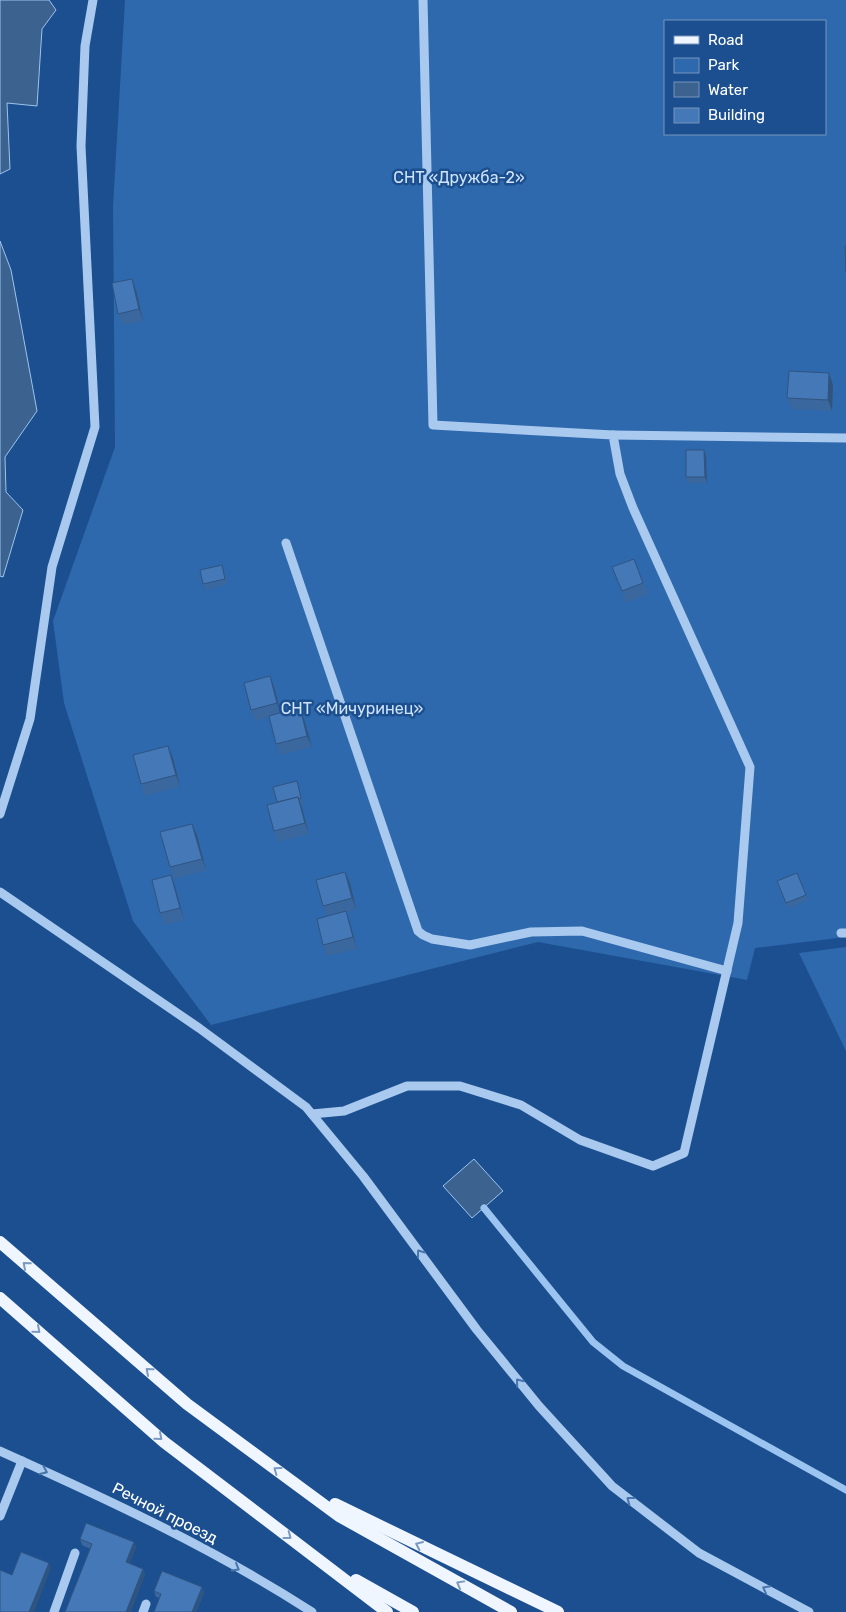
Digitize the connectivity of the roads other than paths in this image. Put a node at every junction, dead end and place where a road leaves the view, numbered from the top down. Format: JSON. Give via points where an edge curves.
{"nodes":[{"id":1,"x":92,"y":0,"type":"edge"},
{"id":2,"x":423,"y":0,"type":"edge"},
{"id":3,"x":613,"y":435,"type":"junction"},
{"id":4,"x":846,"y":438,"type":"edge"},
{"id":5,"x":286,"y":543,"type":"dead end"},
{"id":6,"x":0,"y":814,"type":"edge"},
{"id":7,"x":0,"y":892,"type":"edge"},
{"id":8,"x":727,"y":971,"type":"junction"},
{"id":9,"x":312,"y":1114,"type":"junction"},
{"id":10,"x":0,"y":1242,"type":"edge"},
{"id":11,"x":0,"y":1298,"type":"edge"},
{"id":12,"x":0,"y":1451,"type":"edge"},
{"id":13,"x":22,"y":1461,"type":"junction"},
{"id":14,"x":304,"y":1490,"type":"junction"},
{"id":15,"x":0,"y":1516,"type":"edge"},
{"id":16,"x":75,"y":1553,"type":"dead end"},
{"id":17,"x":319,"y":1559,"type":"junction"},
{"id":18,"x":54,"y":1612,"type":"edge"},
{"id":19,"x":312,"y":1612,"type":"edge"},
{"id":20,"x":387,"y":1612,"type":"edge"},
{"id":21,"x":413,"y":1612,"type":"edge"},
{"id":22,"x":511,"y":1612,"type":"edge"},
{"id":23,"x":558,"y":1612,"type":"edge"},
{"id":24,"x":809,"y":1612,"type":"edge"}],
"edges":[{"from":1,"to":6,"type":"street","via":[[85,46],[81,146],[94,427],[52,567],[30,719]]},
{"from":2,"to":3,"type":"street","via":[[433,425]]},
{"from":3,"to":4,"type":"street"},
{"from":3,"to":8,"type":"street","via":[[620,474],[633,508],[750,768],[738,923]]},
{"from":5,"to":8,"type":"street","via":[[418,931],[432,939],[470,945],[530,932],[582,931]]},
{"from":7,"to":9,"type":"street","via":[[199,1028]]},
{"from":8,"to":9,"type":"street","via":[[684,1153],[653,1166],[580,1140],[521,1105],[460,1086],[407,1086],[344,1111]]},
{"from":24,"to":9,"type":"street","one_way":true,"via":[[699,1553],[612,1486],[483,1338]]},
{"from":14,"to":10,"type":"main road","one_way":true,"via":[[187,1404]]},
{"from":11,"to":17,"type":"main road","one_way":true,"via":[[164,1442]]},
{"from":12,"to":13,"type":"street","name":"Речной проезд"},
{"from":13,"to":15,"type":"street"},
{"from":13,"to":19,"type":"street","name":"Речной проезд","one_way":true,"via":[[180,1535]]},
{"from":22,"to":14,"type":"main road","one_way":true,"via":[[339,1516]]},
{"from":23,"to":14,"type":"main road","one_way":true},
{"from":16,"to":18,"type":"street"},
{"from":17,"to":20,"type":"main road"},
{"from":17,"to":21,"type":"main road"}]}
